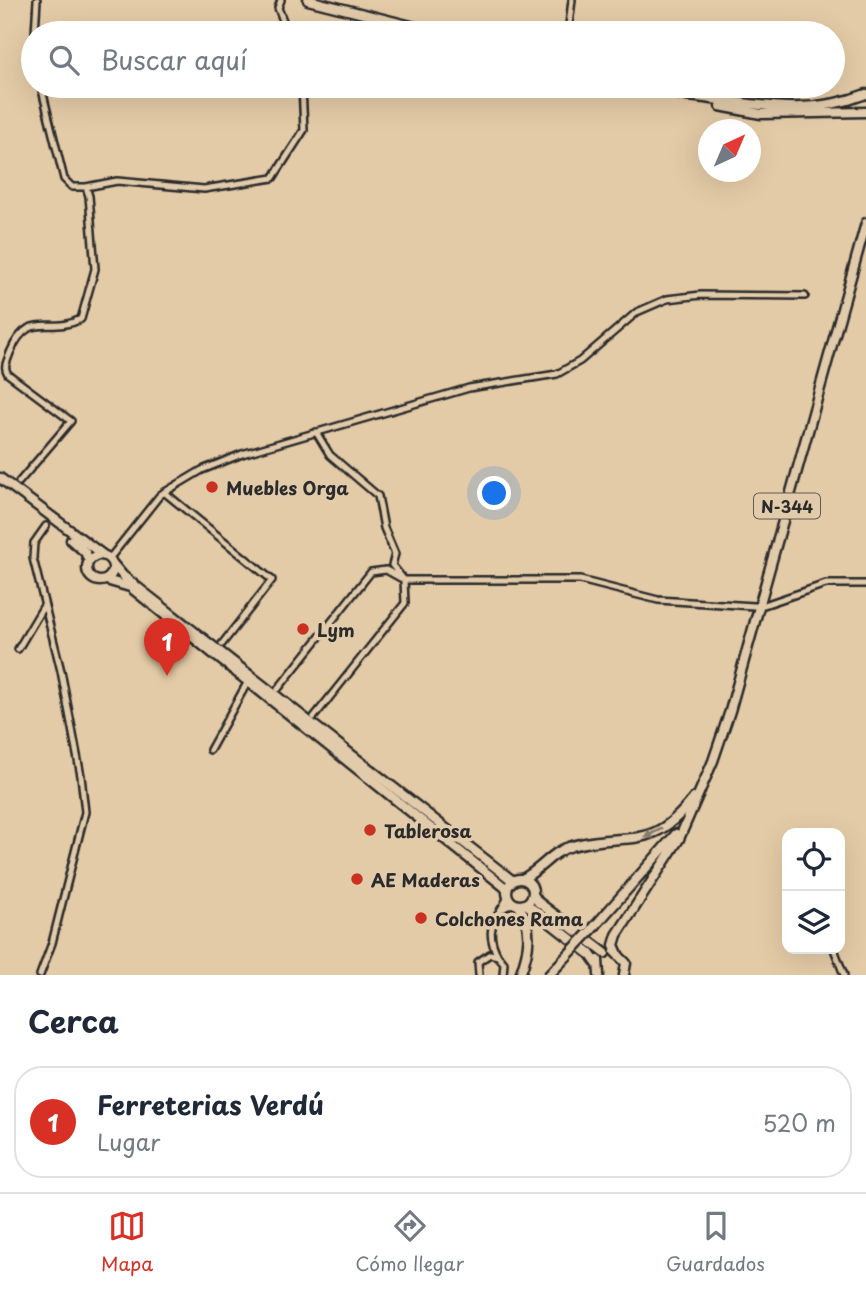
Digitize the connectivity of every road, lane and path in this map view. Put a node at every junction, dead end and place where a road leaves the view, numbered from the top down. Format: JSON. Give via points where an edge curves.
{"nodes":[{"id":1,"x":37,"y":0,"type":"edge"},
{"id":2,"x":281,"y":0,"type":"edge"},
{"id":3,"x":308,"y":0,"type":"edge"},
{"id":4,"x":572,"y":0,"type":"edge"},
{"id":5,"x":36,"y":21,"type":"edge"},
{"id":6,"x":283,"y":21,"type":"edge"},
{"id":7,"x":391,"y":21,"type":"edge"},
{"id":8,"x":569,"y":21,"type":"edge"},
{"id":9,"x":866,"y":94,"type":"edge"},
{"id":10,"x":44,"y":98,"type":"edge"},
{"id":11,"x":303,"y":98,"type":"edge"},
{"id":12,"x":696,"y":98,"type":"edge"},
{"id":13,"x":702,"y":98,"type":"edge"},
{"id":14,"x":866,"y":112,"type":"edge"},
{"id":15,"x":86,"y":187,"type":"junction"},
{"id":16,"x":866,"y":223,"type":"edge"},
{"id":17,"x":805,"y":296,"type":"dead end"},
{"id":18,"x":316,"y":432,"type":"junction"},
{"id":19,"x":0,"y":478,"type":"edge"},
{"id":20,"x":19,"y":482,"type":"dead end"},
{"id":21,"x":0,"y":484,"type":"edge"},
{"id":22,"x":164,"y":492,"type":"junction"},
{"id":23,"x":46,"y":526,"type":"dead end"},
{"id":24,"x":108,"y":559,"type":"junction"},
{"id":25,"x":89,"y":561,"type":"junction"},
{"id":26,"x":106,"y":580,"type":"junction"},
{"id":27,"x":404,"y":580,"type":"junction"},
{"id":28,"x":866,"y":584,"type":"edge"},
{"id":29,"x":764,"y":605,"type":"dead end"},
{"id":30,"x":754,"y":606,"type":"dead end"},
{"id":31,"x":43,"y":607,"type":"junction"},
{"id":32,"x":222,"y":644,"type":"dead end"},
{"id":33,"x":18,"y":649,"type":"dead end"},
{"id":34,"x":246,"y":685,"type":"dead end"},
{"id":35,"x":278,"y":689,"type":"dead end"},
{"id":36,"x":314,"y":717,"type":"dead end"},
{"id":37,"x":210,"y":750,"type":"dead end"},
{"id":38,"x":702,"y":787,"type":"junction"},
{"id":39,"x":693,"y":808,"type":"junction"},
{"id":40,"x":518,"y":880,"type":"junction"},
{"id":41,"x":533,"y":894,"type":"junction"},
{"id":42,"x":514,"y":900,"type":"junction"},
{"id":43,"x":492,"y":937,"type":"junction"},
{"id":44,"x":605,"y":953,"type":"junction"},
{"id":45,"x":618,"y":954,"type":"junction"},
{"id":46,"x":836,"y":954,"type":"edge"},
{"id":47,"x":498,"y":956,"type":"junction"},
{"id":48,"x":482,"y":957,"type":"junction"},
{"id":49,"x":597,"y":964,"type":"junction"},
{"id":50,"x":627,"y":972,"type":"edge"},
{"id":51,"x":40,"y":975,"type":"edge"},
{"id":52,"x":479,"y":975,"type":"edge"},
{"id":53,"x":503,"y":975,"type":"edge"},
{"id":54,"x":520,"y":975,"type":"edge"},
{"id":55,"x":549,"y":975,"type":"edge"},
{"id":56,"x":599,"y":975,"type":"edge"},
{"id":57,"x":844,"y":975,"type":"edge"}],
"edges":[{"from":1,"to":5,"type":"street"},
{"from":2,"to":6,"type":"street","via":[[278,8]]},
{"from":3,"to":7,"type":"main road"},
{"from":4,"to":8,"type":"street"},
{"from":9,"to":13,"type":"main road","via":[[830,104],[779,109]]},
{"from":10,"to":15,"type":"street","via":[[64,179],[72,187]]},
{"from":11,"to":15,"type":"street","via":[[304,130],[273,178],[204,189],[117,181]]},
{"from":12,"to":14,"type":"main road","via":[[761,114]]},
{"from":15,"to":20,"type":"street","via":[[95,262],[85,313],[75,322],[22,331],[5,366],[9,374],[71,421]]},
{"from":16,"to":38,"type":"main road","number":"N-344","via":[[730,711]]},
{"from":17,"to":18,"type":"street","via":[[701,295],[658,301],[557,374],[488,383]]},
{"from":18,"to":22,"type":"street","via":[[242,454]]},
{"from":18,"to":27,"type":"street","via":[[330,456],[378,496],[395,554],[392,565]]},
{"from":19,"to":24,"type":"main road"},
{"from":21,"to":25,"type":"main road","via":[[85,552]]},
{"from":22,"to":24,"type":"street"},
{"from":22,"to":32,"type":"street","via":[[272,580]]},
{"from":23,"to":31,"type":"street","via":[[33,548]]},
{"from":24,"to":25,"type":"main road"},
{"from":24,"to":26,"type":"main road","via":[[112,574]]},
{"from":24,"to":40,"type":"main road","via":[[123,576]]},
{"from":25,"to":26,"type":"main road","via":[[90,577]]},
{"from":26,"to":42,"type":"main road","via":[[130,587]]},
{"from":27,"to":30,"type":"street","via":[[580,580],[658,600]]},
{"from":27,"to":35,"type":"street","via":[[386,570],[371,572]]},
{"from":27,"to":36,"type":"street","via":[[405,603]]},
{"from":28,"to":29,"type":"street","via":[[826,584]]},
{"from":31,"to":33,"type":"street"},
{"from":31,"to":51,"type":"street","via":[[61,671],[85,818]]},
{"from":34,"to":37,"type":"street"},
{"from":38,"to":39,"type":"main road","number":"N-344"},
{"from":38,"to":40,"type":"main road","one_way":true,"via":[[684,810],[656,832],[639,839],[570,846]]},
{"from":39,"to":45,"type":"main road","via":[[679,839],[617,935],[614,945]]},
{"from":39,"to":55,"type":"main road","number":"N-344","bridge":true,"via":[[675,836]]},
{"from":40,"to":41,"type":"main road","via":[[532,886]]},
{"from":40,"to":42,"type":"main road"},
{"from":41,"to":42,"type":"main road"},
{"from":41,"to":44,"type":"main road"},
{"from":42,"to":43,"type":"street","via":[[493,919]]},
{"from":42,"to":49,"type":"main road","via":[[535,908]]},
{"from":42,"to":54,"type":"main road","via":[[529,930]]},
{"from":43,"to":47,"type":"street"},
{"from":43,"to":48,"type":"street"},
{"from":44,"to":45,"type":"main road"},
{"from":44,"to":49,"type":"main road"},
{"from":45,"to":50,"type":"main road"},
{"from":46,"to":57,"type":"street"},
{"from":47,"to":48,"type":"street"},
{"from":47,"to":53,"type":"street","via":[[504,962]]},
{"from":48,"to":52,"type":"street","via":[[477,965]]},
{"from":49,"to":56,"type":"main road"}]}
